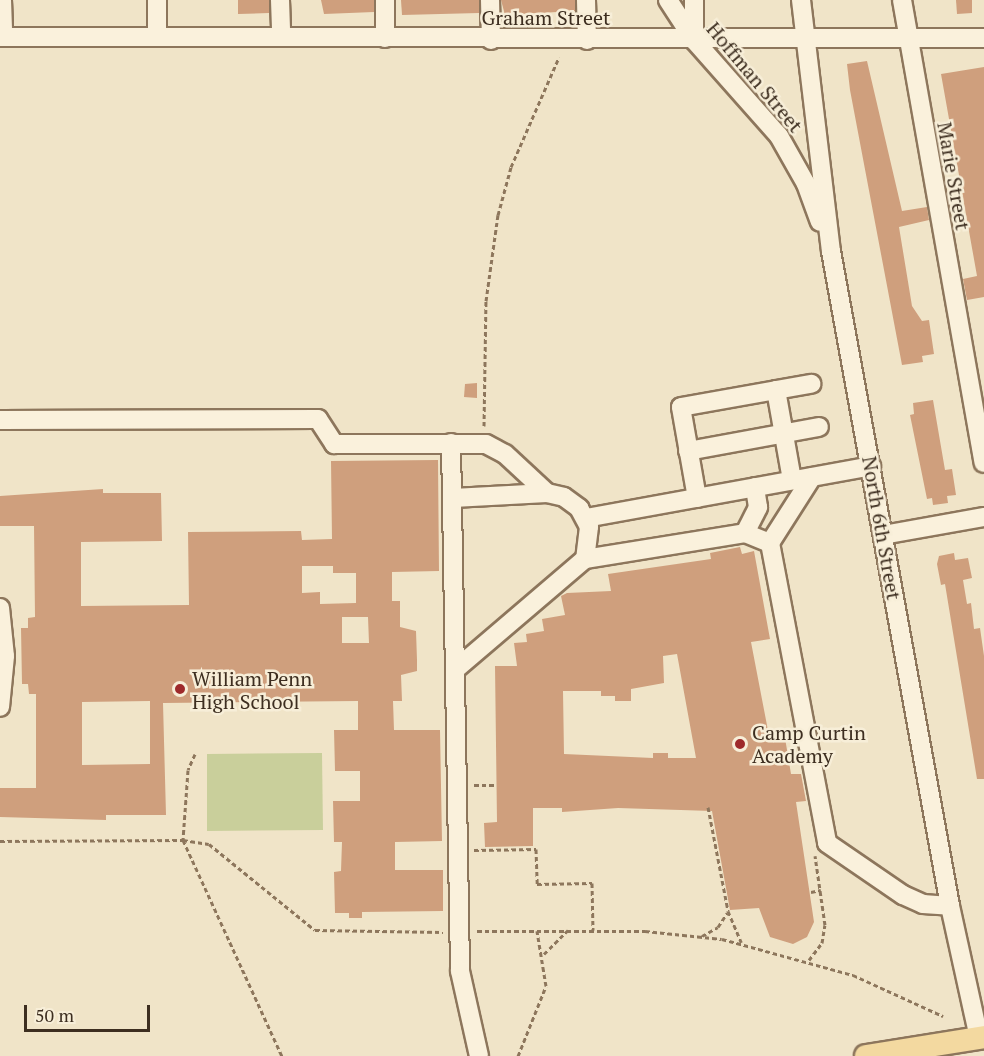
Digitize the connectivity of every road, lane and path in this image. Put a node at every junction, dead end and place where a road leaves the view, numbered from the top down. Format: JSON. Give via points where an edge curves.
{"nodes":[{"id":1,"x":2,"y":0,"type":"edge"},
{"id":2,"x":157,"y":0,"type":"edge"},
{"id":3,"x":280,"y":0,"type":"edge"},
{"id":4,"x":386,"y":0,"type":"edge"},
{"id":5,"x":490,"y":0,"type":"edge"},
{"id":6,"x":586,"y":0,"type":"edge"},
{"id":7,"x":668,"y":0,"type":"edge"},
{"id":8,"x":694,"y":0,"type":"edge"},
{"id":9,"x":801,"y":0,"type":"edge"},
{"id":10,"x":902,"y":0,"type":"edge"},
{"id":11,"x":2,"y":37,"type":"edge"},
{"id":12,"x":157,"y":37,"type":"junction"},
{"id":13,"x":281,"y":37,"type":"junction"},
{"id":14,"x":385,"y":38,"type":"junction"},
{"id":15,"x":984,"y":38,"type":"edge"},
{"id":16,"x":906,"y":39,"type":"junction"},
{"id":17,"x":491,"y":40,"type":"junction"},
{"id":18,"x":586,"y":40,"type":"junction"},
{"id":19,"x":694,"y":40,"type":"junction"},
{"id":20,"x":804,"y":40,"type":"junction"},
{"id":21,"x":559,"y":57,"type":"dead end"},
{"id":22,"x":831,"y":251,"type":"junction"},
{"id":23,"x":811,"y":384,"type":"dead end"},
{"id":24,"x":776,"y":390,"type":"junction"},
{"id":25,"x":0,"y":420,"type":"edge"},
{"id":26,"x":819,"y":427,"type":"dead end"},
{"id":27,"x":784,"y":434,"type":"junction"},
{"id":28,"x":451,"y":443,"type":"junction"},
{"id":29,"x":473,"y":443,"type":"junction"},
{"id":30,"x":688,"y":451,"type":"junction"},
{"id":31,"x":984,"y":463,"type":"edge"},
{"id":32,"x":871,"y":466,"type":"junction"},
{"id":33,"x":812,"y":477,"type":"junction"},
{"id":34,"x":792,"y":480,"type":"junction"},
{"id":35,"x":755,"y":487,"type":"junction"},
{"id":36,"x":547,"y":493,"type":"junction"},
{"id":37,"x":453,"y":498,"type":"junction"},
{"id":38,"x":697,"y":498,"type":"junction"},
{"id":39,"x":984,"y":517,"type":"edge"},
{"id":40,"x":585,"y":518,"type":"junction"},
{"id":41,"x":745,"y":533,"type":"junction"},
{"id":42,"x":883,"y":535,"type":"junction"},
{"id":43,"x":770,"y":543,"type":"junction"},
{"id":44,"x":585,"y":559,"type":"junction"},
{"id":45,"x":0,"y":608,"type":"edge"},
{"id":46,"x":456,"y":669,"type":"junction"},
{"id":47,"x":0,"y":707,"type":"edge"},
{"id":48,"x":195,"y":754,"type":"dead end"},
{"id":49,"x":497,"y":784,"type":"dead end"},
{"id":50,"x":468,"y":785,"type":"dead end"},
{"id":51,"x":708,"y":807,"type":"dead end"},
{"id":52,"x":183,"y":840,"type":"junction"},
{"id":53,"x":0,"y":841,"type":"edge"},
{"id":54,"x":813,"y":848,"type":"dead end"},
{"id":55,"x":470,"y":850,"type":"dead end"},
{"id":56,"x":823,"y":865,"type":"dead end"},
{"id":57,"x":818,"y":872,"type":"junction"},
{"id":58,"x":821,"y":890,"type":"junction"},
{"id":59,"x":811,"y":892,"type":"dead end"},
{"id":60,"x":950,"y":906,"type":"junction"},
{"id":61,"x":728,"y":911,"type":"junction"},
{"id":62,"x":568,"y":930,"type":"junction"},
{"id":63,"x":593,"y":930,"type":"junction"},
{"id":64,"x":537,"y":931,"type":"junction"},
{"id":65,"x":450,"y":932,"type":"dead end"},
{"id":66,"x":469,"y":932,"type":"dead end"},
{"id":67,"x":702,"y":936,"type":"junction"},
{"id":68,"x":742,"y":943,"type":"junction"},
{"id":69,"x":544,"y":954,"type":"junction"},
{"id":70,"x":809,"y":960,"type":"junction"},
{"id":71,"x":943,"y":1016,"type":"dead end"},
{"id":72,"x":982,"y":1043,"type":"edge"},
{"id":73,"x":282,"y":1056,"type":"edge"},
{"id":74,"x":480,"y":1056,"type":"edge"},
{"id":75,"x":518,"y":1056,"type":"edge"},
{"id":76,"x":872,"y":1056,"type":"edge"}],
"edges":[{"from":1,"to":11,"type":"street"},
{"from":2,"to":12,"type":"street"},
{"from":3,"to":13,"type":"street"},
{"from":4,"to":14,"type":"street"},
{"from":5,"to":17,"type":"street"},
{"from":6,"to":18,"type":"street"},
{"from":7,"to":19,"type":"street","name":"Hoffman Street"},
{"from":8,"to":19,"type":"street"},
{"from":9,"to":20,"type":"street","name":"North 6th Street"},
{"from":10,"to":16,"type":"street","name":"Marie Street"},
{"from":11,"to":12,"type":"street","name":"Graham Street"},
{"from":12,"to":13,"type":"street","name":"Graham Street"},
{"from":13,"to":14,"type":"street","name":"Graham Street"},
{"from":14,"to":17,"type":"street","name":"Graham Street"},
{"from":15,"to":16,"type":"street","name":"Graham Street"},
{"from":16,"to":20,"type":"street","name":"Graham Street"},
{"from":16,"to":31,"type":"street","name":"Marie Street"},
{"from":17,"to":18,"type":"street","name":"Graham Street"},
{"from":18,"to":19,"type":"street","name":"Graham Street"},
{"from":19,"to":20,"type":"street","name":"Graham Street"},
{"from":19,"to":22,"type":"street","name":"Hoffman Street","via":[[779,136],[806,184]]},
{"from":20,"to":22,"type":"street","name":"North 6th Street"},
{"from":21,"to":29,"type":"path","via":[[514,157],[498,214],[486,301],[485,416]]},
{"from":22,"to":32,"type":"street","name":"North 6th Street"},
{"from":23,"to":24,"type":"street"},
{"from":24,"to":27,"type":"street"},
{"from":24,"to":30,"type":"street","via":[[681,407]]},
{"from":25,"to":28,"type":"street","via":[[318,419],[334,444]]},
{"from":26,"to":27,"type":"street"},
{"from":27,"to":30,"type":"street"},
{"from":27,"to":34,"type":"street"},
{"from":28,"to":29,"type":"street"},
{"from":28,"to":37,"type":"street"},
{"from":29,"to":36,"type":"street","via":[[505,454]]},
{"from":30,"to":38,"type":"street"},
{"from":32,"to":33,"type":"street"},
{"from":32,"to":42,"type":"street","name":"North 6th Street"},
{"from":33,"to":34,"type":"street"},
{"from":33,"to":43,"type":"street"},
{"from":34,"to":35,"type":"street"},
{"from":35,"to":38,"type":"street"},
{"from":35,"to":41,"type":"street","via":[[758,507]]},
{"from":36,"to":37,"type":"street"},
{"from":36,"to":40,"type":"street","via":[[572,502]]},
{"from":37,"to":46,"type":"street"},
{"from":38,"to":40,"type":"street"},
{"from":39,"to":42,"type":"street"},
{"from":40,"to":44,"type":"street","via":[[591,537]]},
{"from":41,"to":43,"type":"street"},
{"from":41,"to":44,"type":"street"},
{"from":42,"to":60,"type":"street","name":"North 6th Street"},
{"from":43,"to":60,"type":"street","via":[[827,843],[903,895],[923,904]]},
{"from":44,"to":46,"type":"street"},
{"from":45,"to":47,"type":"street","via":[[5,656]]},
{"from":46,"to":74,"type":"street","via":[[460,971]]},
{"from":48,"to":52,"type":"path","via":[[188,770]]},
{"from":49,"to":50,"type":"path"},
{"from":51,"to":61,"type":"path"},
{"from":52,"to":53,"type":"path"},
{"from":52,"to":65,"type":"path","via":[[209,844],[315,930]]},
{"from":52,"to":73,"type":"path"},
{"from":54,"to":57,"type":"path"},
{"from":55,"to":63,"type":"path","via":[[536,849],[537,884],[592,883]]},
{"from":56,"to":57,"type":"path"},
{"from":57,"to":58,"type":"path"},
{"from":58,"to":59,"type":"path"},
{"from":58,"to":70,"type":"path","via":[[825,932]]},
{"from":60,"to":72,"type":"street","name":"North 6th Street"},
{"from":61,"to":67,"type":"path","via":[[718,927]]},
{"from":61,"to":68,"type":"path"},
{"from":62,"to":63,"type":"path"},
{"from":62,"to":64,"type":"path"},
{"from":62,"to":69,"type":"path"},
{"from":63,"to":67,"type":"path"},
{"from":64,"to":66,"type":"path"},
{"from":64,"to":69,"type":"path"},
{"from":67,"to":68,"type":"path"},
{"from":68,"to":70,"type":"path"},
{"from":69,"to":75,"type":"path","via":[[544,992]]},
{"from":70,"to":71,"type":"path","via":[[889,989]]},
{"from":72,"to":76,"type":"main road"}]}
